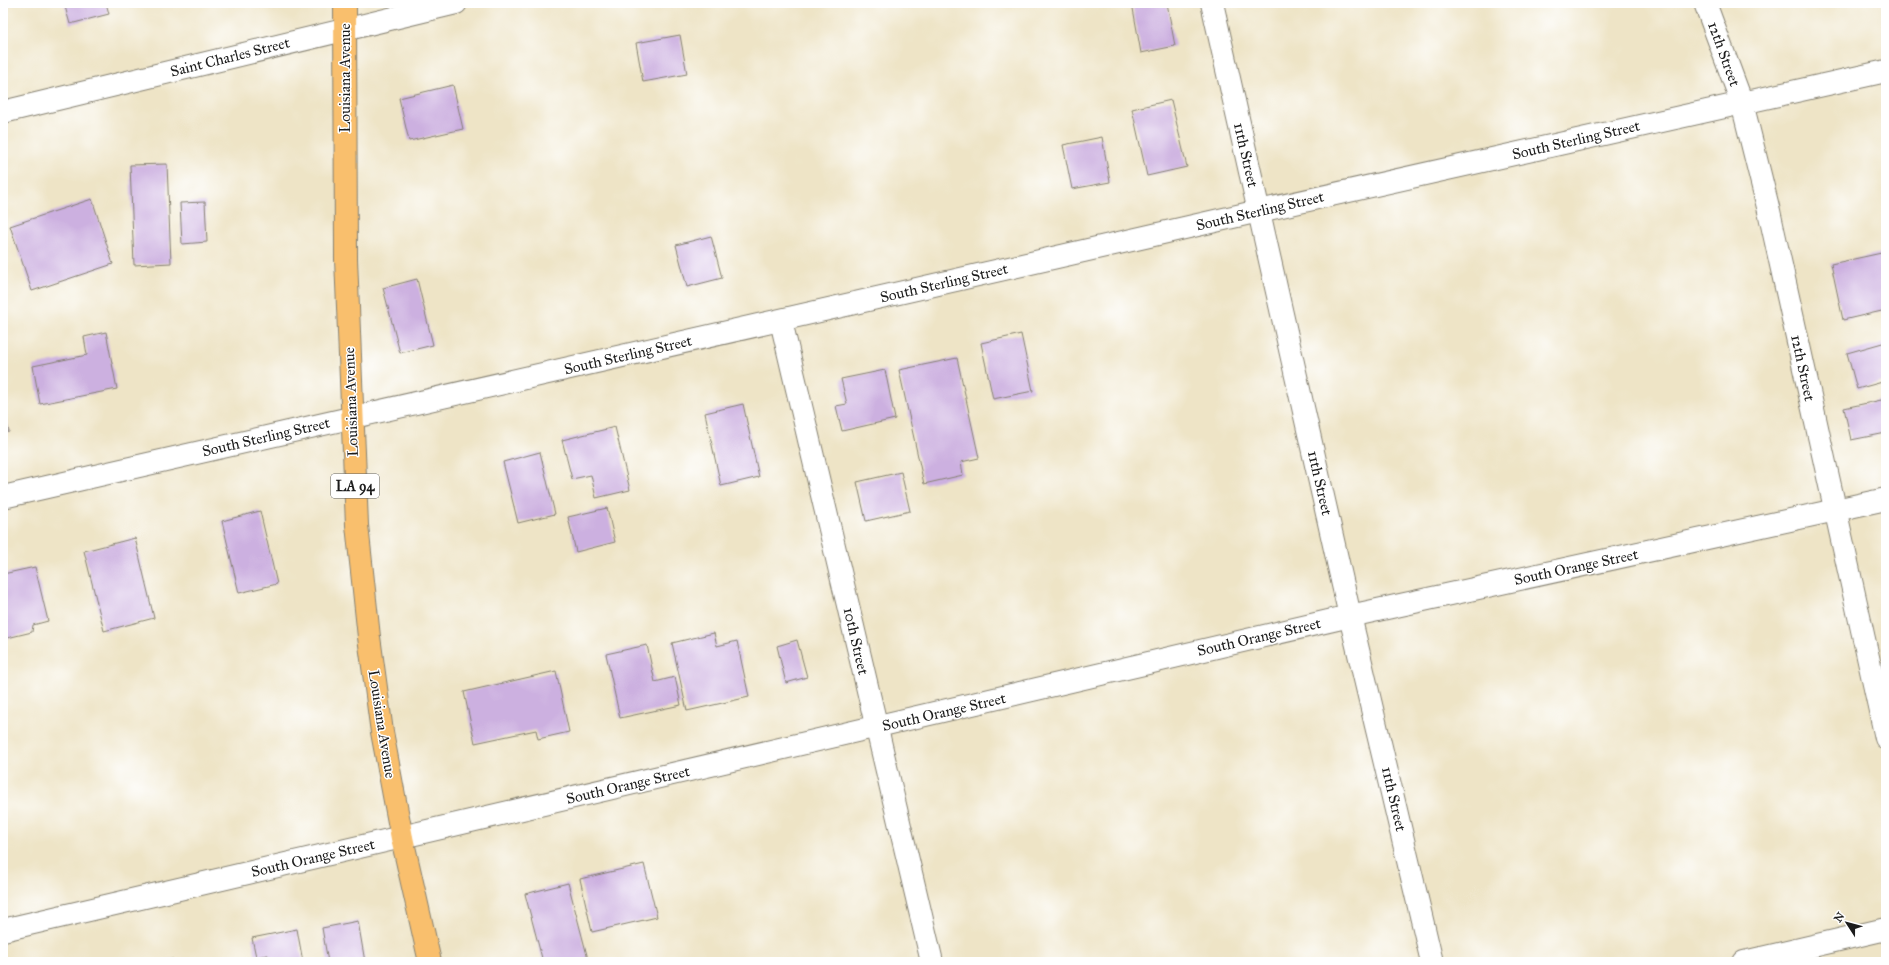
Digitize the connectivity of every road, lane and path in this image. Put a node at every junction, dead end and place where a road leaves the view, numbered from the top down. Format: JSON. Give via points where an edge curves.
{"nodes":[{"id":1,"x":345,"y":3,"type":"edge"},
{"id":2,"x":456,"y":3,"type":"edge"},
{"id":3,"x":1212,"y":3,"type":"edge"},
{"id":4,"x":1705,"y":3,"type":"edge"},
{"id":5,"x":345,"y":29,"type":"junction"},
{"id":6,"x":1886,"y":71,"type":"edge"},
{"id":7,"x":1742,"y":103,"type":"junction"},
{"id":8,"x":3,"y":112,"type":"edge"},
{"id":9,"x":1259,"y":211,"type":"junction"},
{"id":10,"x":782,"y":321,"type":"junction"},
{"id":11,"x":352,"y":418,"type":"junction"},
{"id":12,"x":3,"y":497,"type":"edge"},
{"id":13,"x":1886,"y":498,"type":"edge"},
{"id":14,"x":1834,"y":511,"type":"junction"},
{"id":15,"x":1350,"y":616,"type":"junction"},
{"id":16,"x":876,"y":728,"type":"junction"},
{"id":17,"x":1886,"y":738,"type":"edge"},
{"id":18,"x":402,"y":838,"type":"junction"},
{"id":19,"x":1886,"y":929,"type":"edge"},
{"id":20,"x":3,"y":930,"type":"edge"},
{"id":21,"x":430,"y":962,"type":"edge"},
{"id":22,"x":932,"y":962,"type":"edge"},
{"id":23,"x":1432,"y":962,"type":"edge"},
{"id":24,"x":1744,"y":962,"type":"edge"}],
"edges":[{"from":1,"to":5,"type":"main road","name":"Louisiana Avenue","number":"LA 94"},
{"from":2,"to":5,"type":"street","name":"Saint Charles Street"},
{"from":3,"to":9,"type":"street","name":"11th Street"},
{"from":4,"to":7,"type":"street","name":"12th Street"},
{"from":5,"to":8,"type":"street","name":"Saint Charles Street"},
{"from":5,"to":11,"type":"main road","name":"Louisiana Avenue","number":"LA 94","via":[[346,259]]},
{"from":6,"to":7,"type":"street","name":"South Sterling Street"},
{"from":7,"to":9,"type":"street","name":"South Sterling Street"},
{"from":7,"to":14,"type":"street","name":"12th Street","via":[[1769,211]]},
{"from":9,"to":10,"type":"street","name":"South Sterling Street"},
{"from":9,"to":15,"type":"street","name":"11th Street"},
{"from":10,"to":11,"type":"street","name":"South Sterling Street"},
{"from":10,"to":16,"type":"street","name":"10th Street"},
{"from":11,"to":12,"type":"street","name":"South Sterling Street"},
{"from":11,"to":18,"type":"main road","name":"Louisiana Avenue","number":"LA 94","via":[[357,525],[369,637],[382,732]]},
{"from":13,"to":14,"type":"street","name":"South Orange Street"},
{"from":14,"to":15,"type":"street","name":"South Orange Street"},
{"from":14,"to":17,"type":"street","name":"12th Street"},
{"from":15,"to":16,"type":"street","name":"South Orange Street"},
{"from":15,"to":23,"type":"street","name":"11th Street"},
{"from":16,"to":18,"type":"street","name":"South Orange Street"},
{"from":16,"to":22,"type":"street","name":"10th Street"},
{"from":18,"to":20,"type":"street","name":"South Orange Street"},
{"from":18,"to":21,"type":"main road","name":"Louisiana Avenue","number":"LA 94"},
{"from":19,"to":24,"type":"street"}]}
